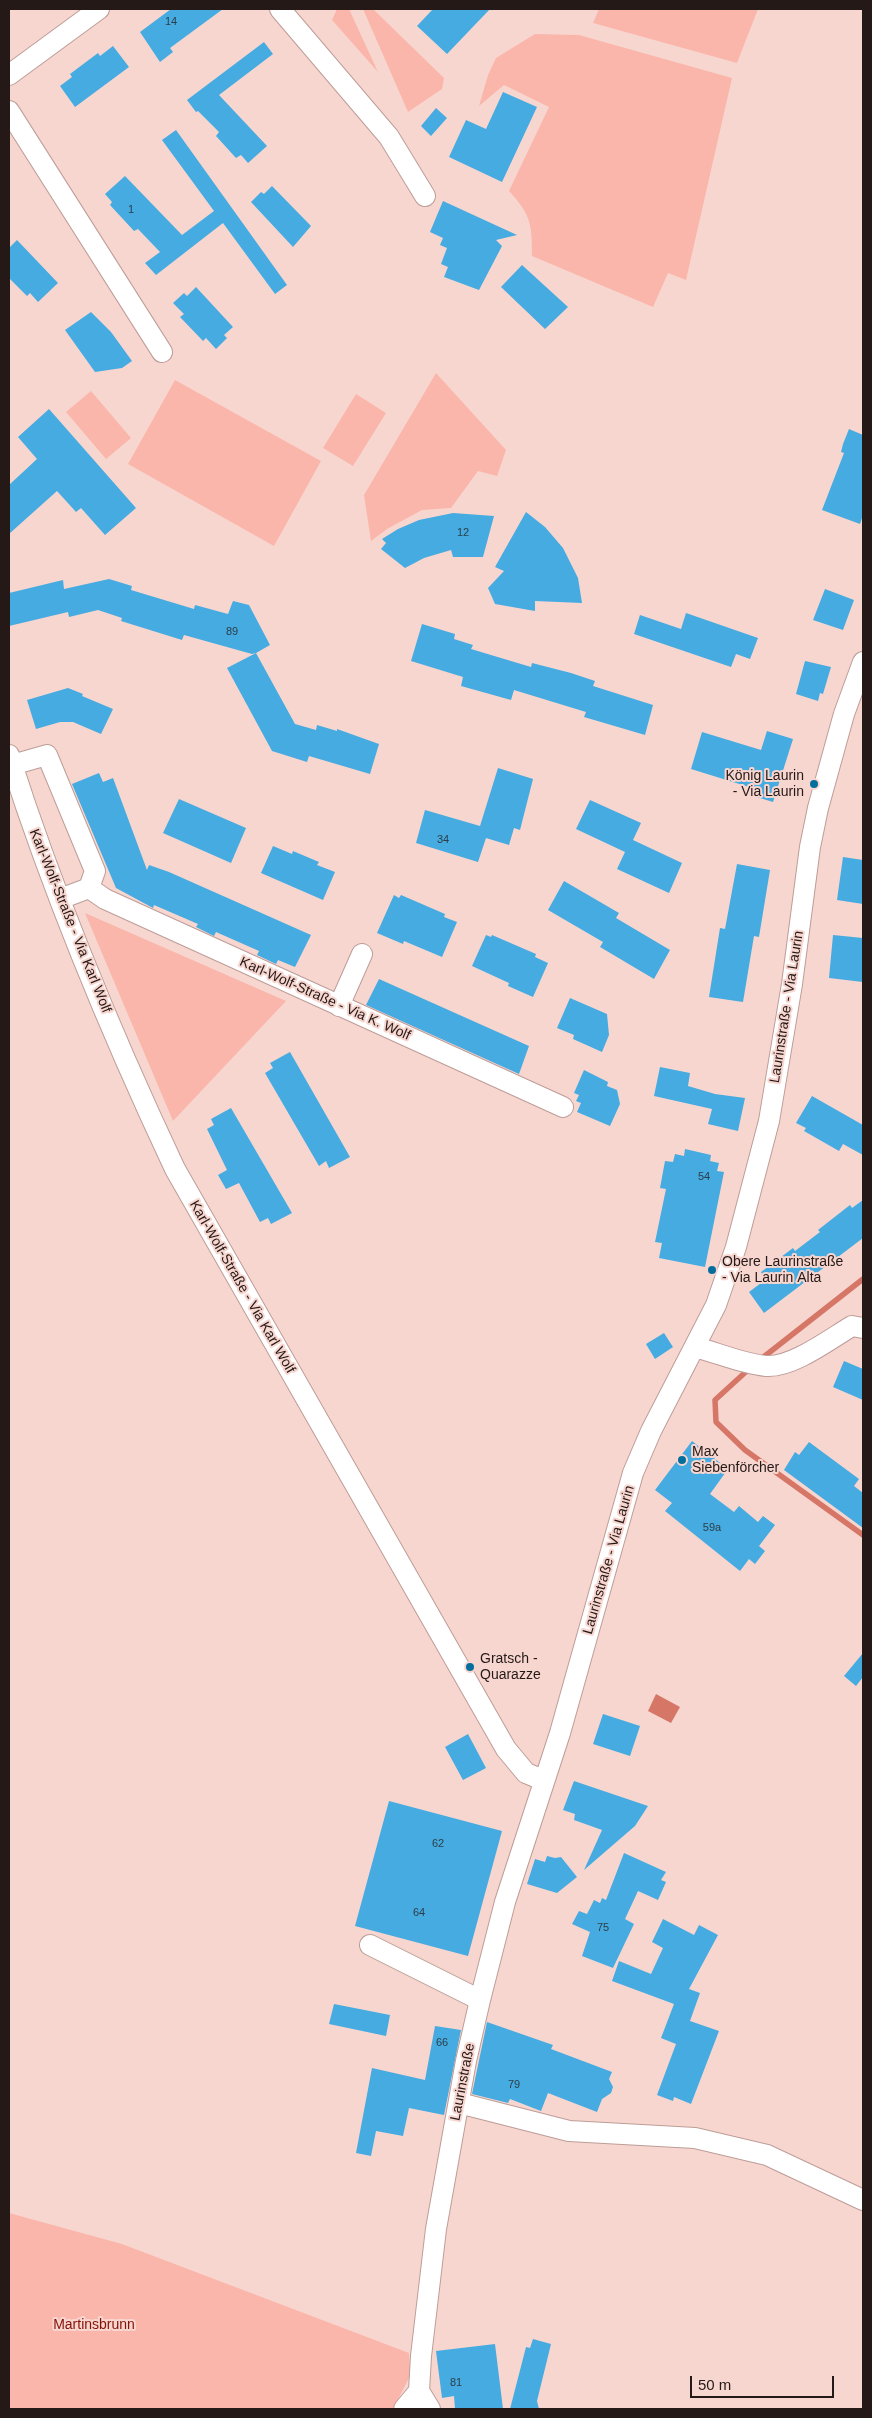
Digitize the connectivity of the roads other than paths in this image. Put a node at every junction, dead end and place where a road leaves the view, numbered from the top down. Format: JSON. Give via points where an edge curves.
{"nodes":[{"id":1,"x":99,"y":9,"type":"edge"},
{"id":2,"x":280,"y":9,"type":"edge"},
{"id":3,"x":9,"y":76,"type":"edge"},
{"id":4,"x":9,"y":110,"type":"edge"},
{"id":5,"x":425,"y":196,"type":"dead end"},
{"id":6,"x":162,"y":352,"type":"dead end"},
{"id":7,"x":863,"y":662,"type":"edge"},
{"id":8,"x":10,"y":760,"type":"edge"},
{"id":9,"x":13,"y":787,"type":"edge"},
{"id":10,"x":88,"y":888,"type":"junction"},
{"id":11,"x":60,"y":899,"type":"junction"},
{"id":12,"x":362,"y":954,"type":"dead end"},
{"id":13,"x":339,"y":1006,"type":"junction"},
{"id":14,"x":563,"y":1107,"type":"dead end"},
{"id":15,"x":863,"y":1328,"type":"edge"},
{"id":16,"x":696,"y":1347,"type":"junction"},
{"id":17,"x":543,"y":1780,"type":"junction"},
{"id":18,"x":370,"y":1945,"type":"dead end"},
{"id":19,"x":480,"y":2000,"type":"junction"},
{"id":20,"x":459,"y":2103,"type":"junction"},
{"id":21,"x":863,"y":2200,"type":"edge"},
{"id":22,"x":420,"y":2391,"type":"junction"},
{"id":23,"x":404,"y":2409,"type":"edge"},
{"id":24,"x":430,"y":2409,"type":"edge"}],
"edges":[{"from":1,"to":3,"type":"street"},
{"from":2,"to":5,"type":"street","via":[[389,137]]},
{"from":4,"to":6,"type":"street"},
{"from":7,"to":16,"type":"street","name":"Laurinstraße - Via Laurin","via":[[844,714],[818,808],[769,1120],[727,1276]]},
{"from":8,"to":9,"type":"street","name":"Karl-Wolf-Straße - Via Karl Wolf"},
{"from":8,"to":10,"type":"street","via":[[46,755],[95,871]]},
{"from":9,"to":11,"type":"street","name":"Karl-Wolf-Straße - Via Karl Wolf"},
{"from":10,"to":11,"type":"street"},
{"from":10,"to":13,"type":"street","name":"Karl-Wolf-Straße - Via K. Wolf","via":[[105,899]]},
{"from":11,"to":17,"type":"street","name":"Karl-Wolf-Straße - Via Karl Wolf","via":[[140,1094],[175,1169],[506,1749],[526,1773]]},
{"from":12,"to":13,"type":"street"},
{"from":13,"to":14,"type":"street","name":"Karl-Wolf-Straße - Via K. Wolf"},
{"from":15,"to":16,"type":"street","via":[[852,1326],[781,1365],[766,1366]]},
{"from":16,"to":17,"type":"street","name":"Laurinstraße - Via Laurin","via":[[651,1431],[633,1473],[560,1732]]},
{"from":17,"to":19,"type":"street","name":"Laurinstraße","via":[[505,1902]]},
{"from":18,"to":19,"type":"street"},
{"from":19,"to":20,"type":"street","name":"Laurinstraße"},
{"from":20,"to":21,"type":"street","via":[[569,2131],[695,2138],[768,2155]]},
{"from":20,"to":22,"type":"street","name":"Laurinstraße","via":[[436,2229]]},
{"from":22,"to":23,"type":"street"},
{"from":22,"to":24,"type":"street"}]}
